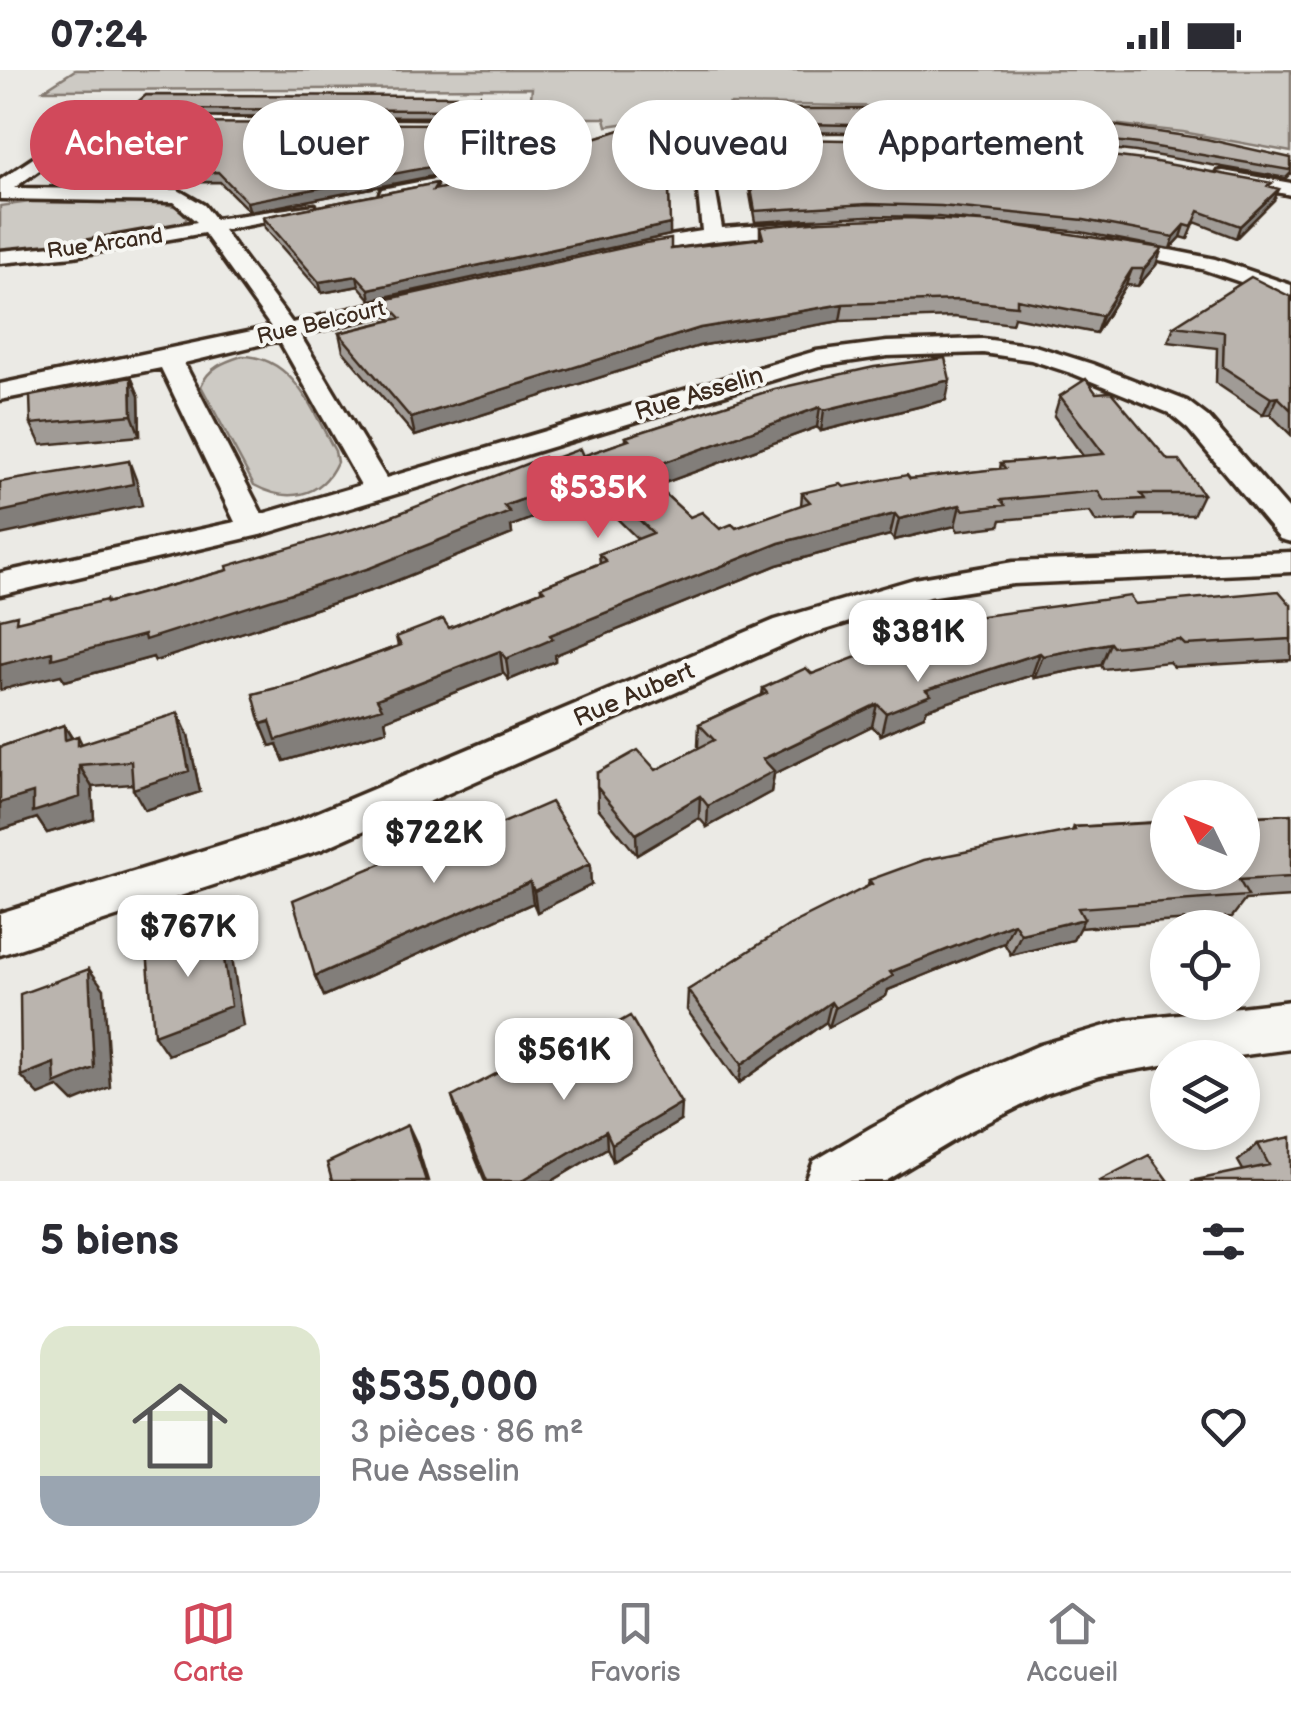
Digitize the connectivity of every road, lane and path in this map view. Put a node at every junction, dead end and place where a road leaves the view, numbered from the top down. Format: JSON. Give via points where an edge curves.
{"nodes":[{"id":1,"x":843,"y":141,"type":"edge"},
{"id":2,"x":1211,"y":174,"type":"edge"},
{"id":3,"x":1291,"y":188,"type":"edge"},
{"id":4,"x":0,"y":191,"type":"edge"},
{"id":5,"x":362,"y":198,"type":"edge"},
{"id":6,"x":324,"y":206,"type":"edge"},
{"id":7,"x":831,"y":227,"type":"edge"},
{"id":8,"x":210,"y":228,"type":"junction"},
{"id":9,"x":713,"y":234,"type":"junction"},
{"id":10,"x":1098,"y":243,"type":"edge"},
{"id":11,"x":605,"y":254,"type":"edge"},
{"id":12,"x":0,"y":257,"type":"edge"},
{"id":13,"x":456,"y":290,"type":"edge"},
{"id":14,"x":1291,"y":292,"type":"edge"},
{"id":15,"x":286,"y":331,"type":"junction"},
{"id":16,"x":169,"y":359,"type":"junction"},
{"id":17,"x":0,"y":392,"type":"edge"},
{"id":18,"x":378,"y":489,"type":"junction"},
{"id":19,"x":253,"y":527,"type":"junction"},
{"id":20,"x":1291,"y":532,"type":"edge"},
{"id":21,"x":1291,"y":562,"type":"edge"},
{"id":22,"x":0,"y":584,"type":"edge"},
{"id":23,"x":0,"y":934,"type":"edge"},
{"id":24,"x":1291,"y":1025,"type":"edge"},
{"id":25,"x":834,"y":1181,"type":"edge"}],
"edges":[{"from":1,"to":9,"type":"street","via":[[713,140],[699,146]]},
{"from":2,"to":3,"type":"street"},
{"from":4,"to":5,"type":"street","name":"Rue Arcand","via":[[94,123],[496,124],[490,160],[477,176]]},
{"from":4,"to":8,"type":"street","name":"Rue Arcand","via":[[178,196]]},
{"from":6,"to":8,"type":"street","name":"Rue Arcand"},
{"from":7,"to":9,"type":"street"},
{"from":8,"to":12,"type":"street","name":"Rue Arcand"},
{"from":8,"to":15,"type":"street","name":"Rue Arcand"},
{"from":9,"to":11,"type":"street"},
{"from":10,"to":14,"type":"street","via":[[1207,264]]},
{"from":13,"to":15,"type":"street","name":"Rue Belcourt"},
{"from":15,"to":16,"type":"street","name":"Rue Belcourt"},
{"from":15,"to":18,"type":"street","name":"Rue Arcand"},
{"from":16,"to":17,"type":"street","name":"Rue Belcourt"},
{"from":16,"to":19,"type":"street"},
{"from":18,"to":19,"type":"street","name":"Rue Asselin"},
{"from":18,"to":20,"type":"street","name":"Rue Asselin","via":[[816,359],[886,348],[982,346],[1034,353],[1178,407]]},
{"from":19,"to":22,"type":"street","name":"Rue Asselin"},
{"from":21,"to":23,"type":"street","name":"Rue Aubert","via":[[1014,574],[926,587],[787,629],[305,837]]},
{"from":24,"to":25,"type":"street","via":[[1162,1039],[1073,1058],[945,1113]]}]}
